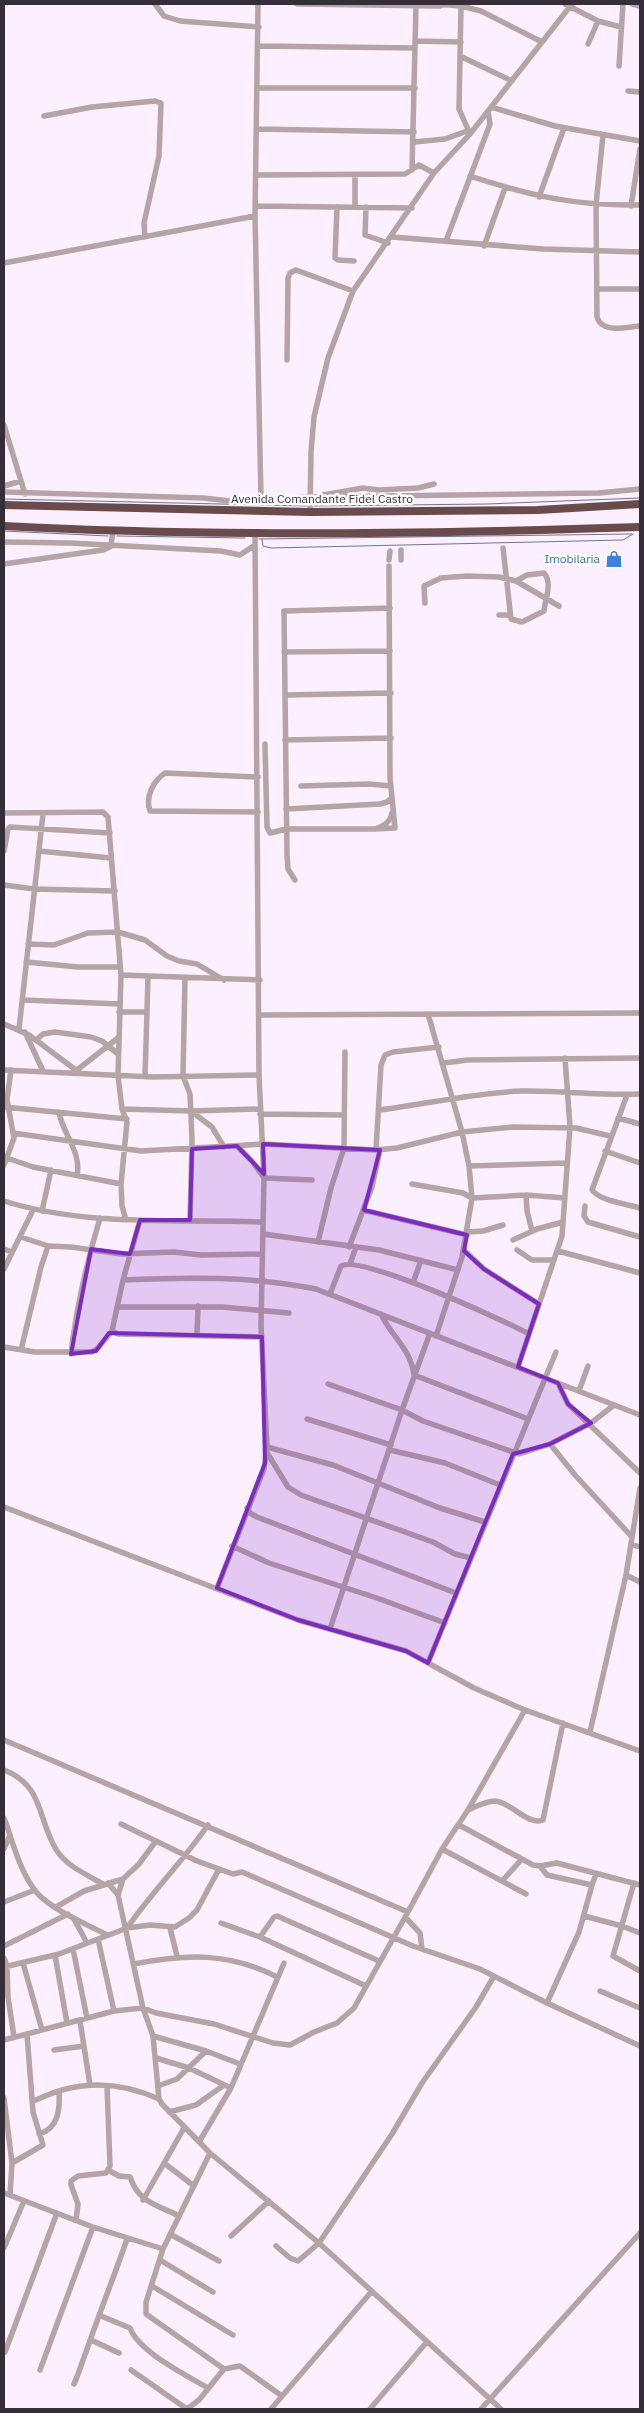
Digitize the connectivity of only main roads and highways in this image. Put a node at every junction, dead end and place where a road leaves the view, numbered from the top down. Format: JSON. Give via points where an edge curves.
{"nodes":[{"id":1,"x":4,"y":504,"type":"edge"},
{"id":2,"x":640,"y":504,"type":"edge"},
{"id":3,"x":4,"y":526,"type":"edge"},
{"id":4,"x":640,"y":527,"type":"edge"}],
"edges":[{"from":1,"to":2,"type":"highway","name":"Avenida Comandante Fidel Castro","via":[[310,512],[538,510]]},
{"from":3,"to":4,"type":"highway","via":[[255,533]]}]}
